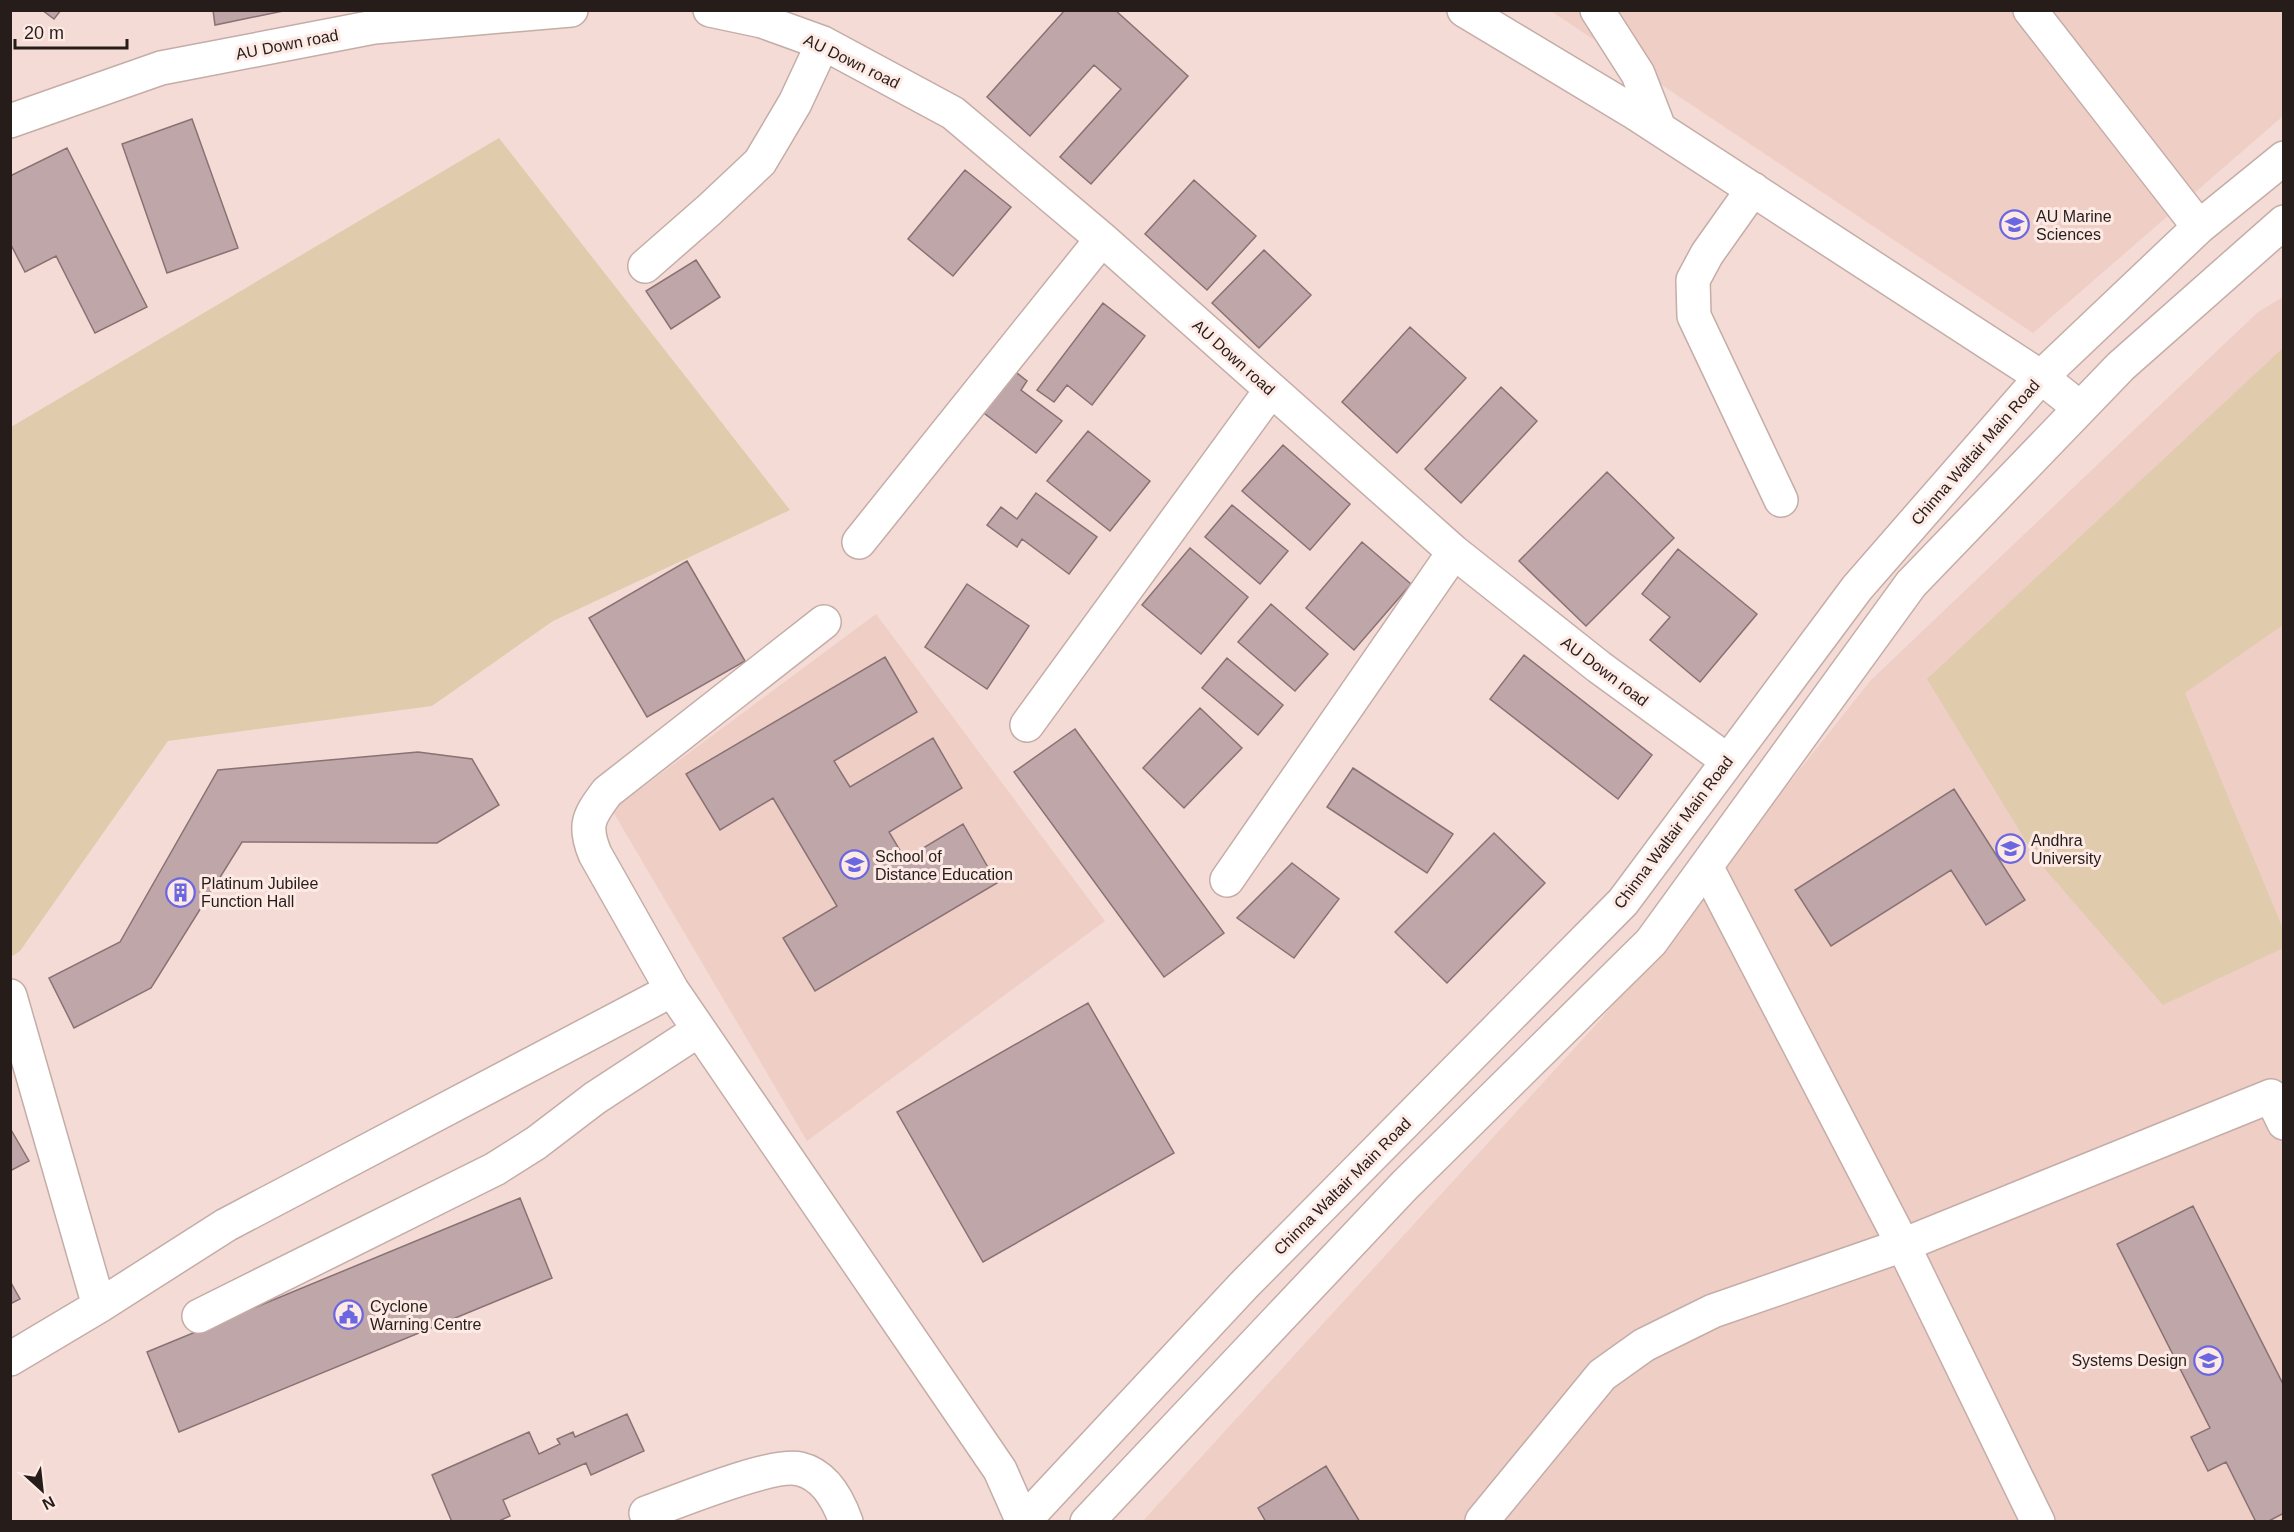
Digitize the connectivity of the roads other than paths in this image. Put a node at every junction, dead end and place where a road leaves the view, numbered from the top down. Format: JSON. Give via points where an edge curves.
{"nodes":[{"id":1,"x":571,"y":10,"type":"edge"},
{"id":2,"x":710,"y":10,"type":"edge"},
{"id":3,"x":1597,"y":10,"type":"edge"},
{"id":4,"x":2030,"y":10,"type":"edge"},
{"id":5,"x":1484,"y":15,"type":"edge"},
{"id":6,"x":823,"y":43,"type":"junction"},
{"id":7,"x":10,"y":121,"type":"edge"},
{"id":8,"x":1659,"y":128,"type":"junction"},
{"id":9,"x":2283,"y":158,"type":"edge"},
{"id":10,"x":1753,"y":189,"type":"junction"},
{"id":11,"x":2283,"y":222,"type":"edge"},
{"id":12,"x":2199,"y":227,"type":"junction"},
{"id":13,"x":1102,"y":239,"type":"junction"},
{"id":14,"x":645,"y":266,"type":"dead end"},
{"id":15,"x":2041,"y":377,"type":"junction"},
{"id":16,"x":1272,"y":390,"type":"junction"},
{"id":17,"x":2080,"y":408,"type":"junction"},
{"id":18,"x":1781,"y":500,"type":"dead end"},
{"id":19,"x":859,"y":542,"type":"dead end"},
{"id":20,"x":1454,"y":552,"type":"junction"},
{"id":21,"x":824,"y":622,"type":"dead end"},
{"id":22,"x":1027,"y":725,"type":"dead end"},
{"id":23,"x":1728,"y":761,"type":"junction"},
{"id":24,"x":1707,"y":868,"type":"junction"},
{"id":25,"x":1227,"y":880,"type":"dead end"},
{"id":26,"x":672,"y":990,"type":"junction"},
{"id":27,"x":10,"y":996,"type":"edge"},
{"id":28,"x":699,"y":1030,"type":"junction"},
{"id":29,"x":2279,"y":1102,"type":"edge"},
{"id":30,"x":1903,"y":1245,"type":"junction"},
{"id":31,"x":99,"y":1306,"type":"junction"},
{"id":32,"x":199,"y":1316,"type":"dead end"},
{"id":33,"x":10,"y":1359,"type":"edge"},
{"id":34,"x":646,"y":1512,"type":"dead end"},
{"id":35,"x":846,"y":1521,"type":"edge"},
{"id":36,"x":1023,"y":1521,"type":"edge"},
{"id":37,"x":1086,"y":1521,"type":"edge"},
{"id":38,"x":1482,"y":1521,"type":"edge"},
{"id":39,"x":2038,"y":1521,"type":"edge"}],
"edges":[{"from":1,"to":7,"type":"street","name":"AU Down road","via":[[374,27],[161,69]]},
{"from":2,"to":6,"type":"street","name":"AU Down road","via":[[762,21]]},
{"from":3,"to":8,"type":"street","via":[[1638,74]]},
{"from":4,"to":12,"type":"street"},
{"from":5,"to":8,"type":"street"},
{"from":6,"to":13,"type":"street","name":"AU Down road","via":[[953,112]]},
{"from":6,"to":14,"type":"street","via":[[795,103],[760,162]]},
{"from":8,"to":10,"type":"street"},
{"from":9,"to":12,"type":"street","name":"Chinna Waltair Main Road"},
{"from":10,"to":15,"type":"street"},
{"from":10,"to":18,"type":"street","via":[[1693,280],[1694,316]]},
{"from":11,"to":17,"type":"street","via":[[2121,366]]},
{"from":12,"to":15,"type":"street","name":"Chinna Waltair Main Road"},
{"from":13,"to":16,"type":"street","name":"AU Down road"},
{"from":13,"to":19,"type":"street"},
{"from":15,"to":17,"type":"street"},
{"from":15,"to":23,"type":"street","name":"Chinna Waltair Main Road","via":[[1857,588]]},
{"from":16,"to":20,"type":"street","name":"AU Down road"},
{"from":16,"to":22,"type":"street"},
{"from":17,"to":24,"type":"street","via":[[1911,584]]},
{"from":20,"to":23,"type":"street","name":"AU Down road","via":[[1599,667]]},
{"from":20,"to":25,"type":"street"},
{"from":21,"to":26,"type":"street","via":[[607,792],[593,811],[588,826],[595,854]]},
{"from":23,"to":36,"type":"street","name":"Chinna Waltair Main Road","via":[[1623,902],[1244,1285]]},
{"from":24,"to":30,"type":"street"},
{"from":24,"to":37,"type":"street","via":[[1651,942],[1404,1186]]},
{"from":26,"to":28,"type":"street"},
{"from":26,"to":31,"type":"street","via":[[226,1224]]},
{"from":27,"to":31,"type":"street"},
{"from":28,"to":32,"type":"street","via":[[495,1169]]},
{"from":28,"to":36,"type":"street","via":[[1000,1470]]},
{"from":29,"to":30,"type":"street"},
{"from":30,"to":38,"type":"street","via":[[1713,1311],[1644,1345],[1602,1375]]},
{"from":30,"to":39,"type":"street"},
{"from":31,"to":33,"type":"street"},
{"from":34,"to":35,"type":"street","via":[[769,1470],[799,1469],[822,1480],[839,1502]]}]}
